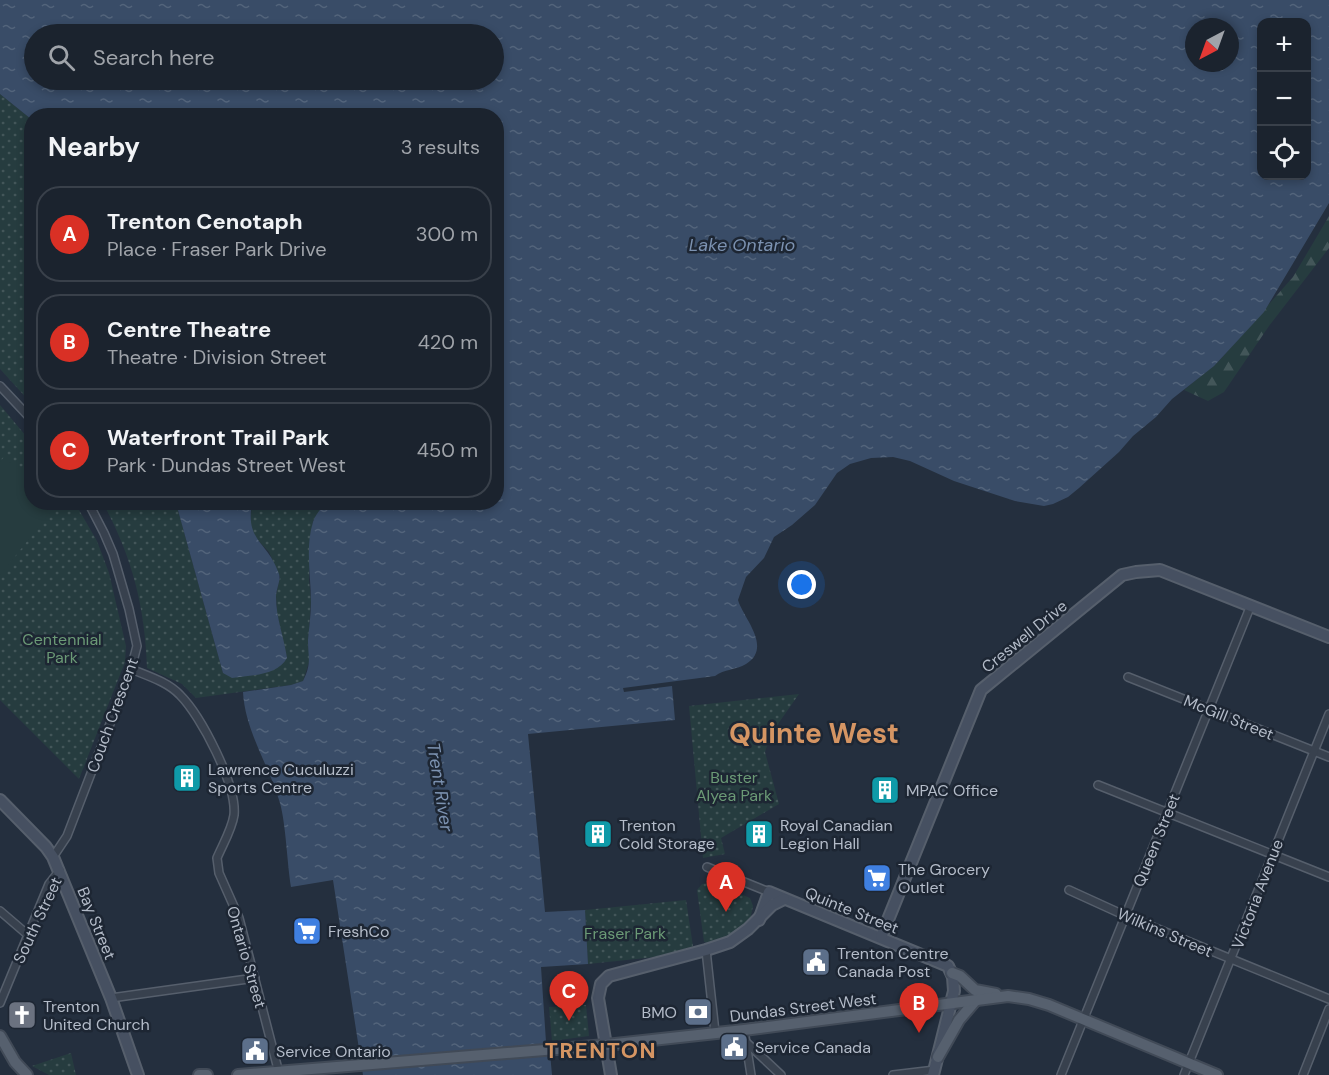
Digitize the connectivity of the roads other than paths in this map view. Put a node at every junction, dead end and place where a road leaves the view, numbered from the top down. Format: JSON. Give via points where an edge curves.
{"nodes":[{"id":1,"x":0,"y":386,"type":"edge"},
{"id":2,"x":24,"y":412,"type":"edge"},
{"id":3,"x":92,"y":510,"type":"edge"},
{"id":4,"x":1251,"y":605,"type":"junction"},
{"id":5,"x":1329,"y":637,"type":"edge"},
{"id":6,"x":132,"y":669,"type":"junction"},
{"id":7,"x":1128,"y":678,"type":"dead end"},
{"id":8,"x":1210,"y":710,"type":"junction"},
{"id":9,"x":1329,"y":714,"type":"edge"},
{"id":10,"x":1315,"y":752,"type":"junction"},
{"id":11,"x":1329,"y":757,"type":"edge"},
{"id":12,"x":1098,"y":785,"type":"dead end"},
{"id":13,"x":0,"y":802,"type":"edge"},
{"id":14,"x":1167,"y":813,"type":"junction"},
{"id":15,"x":1271,"y":855,"type":"junction"},
{"id":16,"x":53,"y":857,"type":"junction"},
{"id":17,"x":707,"y":867,"type":"dead end"},
{"id":18,"x":60,"y":870,"type":"junction"},
{"id":19,"x":1329,"y":878,"type":"edge"},
{"id":20,"x":1069,"y":890,"type":"dead end"},
{"id":21,"x":769,"y":892,"type":"junction"},
{"id":22,"x":784,"y":899,"type":"junction"},
{"id":23,"x":0,"y":911,"type":"edge"},
{"id":24,"x":1126,"y":916,"type":"junction"},
{"id":25,"x":759,"y":920,"type":"junction"},
{"id":26,"x":28,"y":935,"type":"junction"},
{"id":27,"x":881,"y":937,"type":"junction"},
{"id":28,"x":706,"y":950,"type":"junction"},
{"id":29,"x":1231,"y":959,"type":"junction"},
{"id":30,"x":952,"y":973,"type":"junction"},
{"id":31,"x":255,"y":978,"type":"junction"},
{"id":32,"x":1008,"y":996,"type":"junction"},
{"id":33,"x":111,"y":998,"type":"junction"},
{"id":34,"x":1329,"y":999,"type":"edge"},
{"id":35,"x":976,"y":1000,"type":"junction"},
{"id":36,"x":0,"y":1003,"type":"edge"},
{"id":37,"x":950,"y":1005,"type":"junction"},
{"id":38,"x":1329,"y":1009,"type":"edge"},
{"id":39,"x":1083,"y":1020,"type":"junction"},
{"id":40,"x":744,"y":1030,"type":"junction"},
{"id":41,"x":715,"y":1032,"type":"junction"},
{"id":42,"x":0,"y":1036,"type":"edge"},
{"id":43,"x":747,"y":1043,"type":"junction"},
{"id":44,"x":606,"y":1045,"type":"junction"},
{"id":45,"x":938,"y":1057,"type":"junction"},
{"id":46,"x":1189,"y":1064,"type":"junction"},
{"id":47,"x":934,"y":1072,"type":"edge"},
{"id":48,"x":279,"y":1073,"type":"edge"},
{"id":49,"x":27,"y":1075,"type":"edge"},
{"id":50,"x":138,"y":1075,"type":"edge"},
{"id":51,"x":199,"y":1075,"type":"edge"},
{"id":52,"x":207,"y":1075,"type":"edge"},
{"id":53,"x":238,"y":1075,"type":"edge"},
{"id":54,"x":611,"y":1075,"type":"edge"},
{"id":55,"x":751,"y":1075,"type":"edge"},
{"id":56,"x":781,"y":1075,"type":"edge"},
{"id":57,"x":893,"y":1075,"type":"edge"},
{"id":58,"x":1061,"y":1075,"type":"edge"},
{"id":59,"x":1184,"y":1075,"type":"edge"},
{"id":60,"x":1217,"y":1075,"type":"edge"},
{"id":61,"x":1303,"y":1075,"type":"edge"}],
"edges":[{"from":1,"to":2,"type":"street"},
{"from":3,"to":6,"type":"street","name":"Couch Crescent","via":[[119,570],[129,609],[137,646]]},
{"from":4,"to":5,"type":"street","name":"Creswell Drive"},
{"from":4,"to":8,"type":"street","name":"Queen Street"},
{"from":4,"to":27,"type":"street","name":"Creswell Drive","via":[[1160,570],[1122,575],[981,690]]},
{"from":6,"to":16,"type":"street","name":"Couch Crescent","via":[[67,836]]},
{"from":6,"to":31,"type":"street","name":"Ontario Street","via":[[180,695],[197,717],[224,772],[234,816],[217,864],[239,918]]},
{"from":7,"to":8,"type":"street","name":"McGill Street"},
{"from":8,"to":10,"type":"street","name":"McGill Street"},
{"from":8,"to":14,"type":"street","name":"Queen Street"},
{"from":9,"to":10,"type":"street","name":"Victoria Avenue"},
{"from":10,"to":11,"type":"street","name":"McGill Street"},
{"from":10,"to":15,"type":"street","name":"Victoria Avenue"},
{"from":12,"to":14,"type":"street"},
{"from":13,"to":16,"type":"street","name":"Bay Street"},
{"from":14,"to":15,"type":"street"},
{"from":14,"to":24,"type":"street","name":"Queen Street"},
{"from":15,"to":19,"type":"street"},
{"from":15,"to":29,"type":"street","name":"Victoria Avenue"},
{"from":16,"to":18,"type":"street","name":"Bay Street"},
{"from":17,"to":21,"type":"street","name":"Quinte Street"},
{"from":18,"to":26,"type":"street","name":"South Street"},
{"from":18,"to":33,"type":"street","name":"Bay Street"},
{"from":20,"to":24,"type":"street","name":"Wilkins Street"},
{"from":21,"to":22,"type":"street","name":"Quinte Street"},
{"from":21,"to":25,"type":"street"},
{"from":22,"to":25,"type":"street","via":[[772,905]]},
{"from":22,"to":27,"type":"street","name":"Quinte Street"},
{"from":23,"to":26,"type":"street"},
{"from":24,"to":29,"type":"street","name":"Wilkins Street"},
{"from":24,"to":39,"type":"street","name":"Queen Street"},
{"from":25,"to":28,"type":"street","via":[[730,942]]},
{"from":26,"to":36,"type":"street","name":"South Street"},
{"from":27,"to":30,"type":"street","name":"Quinte Street","via":[[945,964]]},
{"from":28,"to":41,"type":"street"},
{"from":28,"to":44,"type":"street","via":[[609,976],[601,984],[598,998]]},
{"from":29,"to":34,"type":"street","name":"Wilkins Street"},
{"from":29,"to":46,"type":"street","name":"Victoria Avenue"},
{"from":30,"to":32,"type":"main road","via":[[975,990]]},
{"from":30,"to":37,"type":"street","via":[[954,991]]},
{"from":31,"to":33,"type":"street"},
{"from":31,"to":48,"type":"street","name":"Ontario Street"},
{"from":32,"to":35,"type":"main road","name":"Dundas Street West"},
{"from":32,"to":39,"type":"main road","name":"Dundas Street West","via":[[1029,999]]},
{"from":33,"to":50,"type":"street","name":"Bay Street"},
{"from":35,"to":37,"type":"main road","name":"Dundas Street West"},
{"from":35,"to":45,"type":"main road","via":[[959,1020]]},
{"from":37,"to":40,"type":"main road","name":"Dundas Street West"},
{"from":37,"to":45,"type":"street"},
{"from":38,"to":61,"type":"street"},
{"from":39,"to":46,"type":"main road","name":"Dundas Street West"},
{"from":39,"to":58,"type":"street","name":"Queen Street"},
{"from":40,"to":41,"type":"main road","name":"Dundas Street West"},
{"from":40,"to":43,"type":"street"},
{"from":41,"to":44,"type":"main road","name":"Dundas Street West"},
{"from":42,"to":49,"type":"main road"},
{"from":43,"to":55,"type":"street"},
{"from":43,"to":56,"type":"street"},
{"from":44,"to":48,"type":"main road","name":"Dundas Street West"},
{"from":44,"to":54,"type":"street"},
{"from":45,"to":47,"type":"street"},
{"from":46,"to":59,"type":"street","name":"Victoria Avenue"},
{"from":46,"to":60,"type":"main road","name":"Dundas Street West"},
{"from":47,"to":57,"type":"street"},
{"from":48,"to":53,"type":"main road","name":"Dundas Street West"},
{"from":51,"to":52,"type":"main road"}]}
